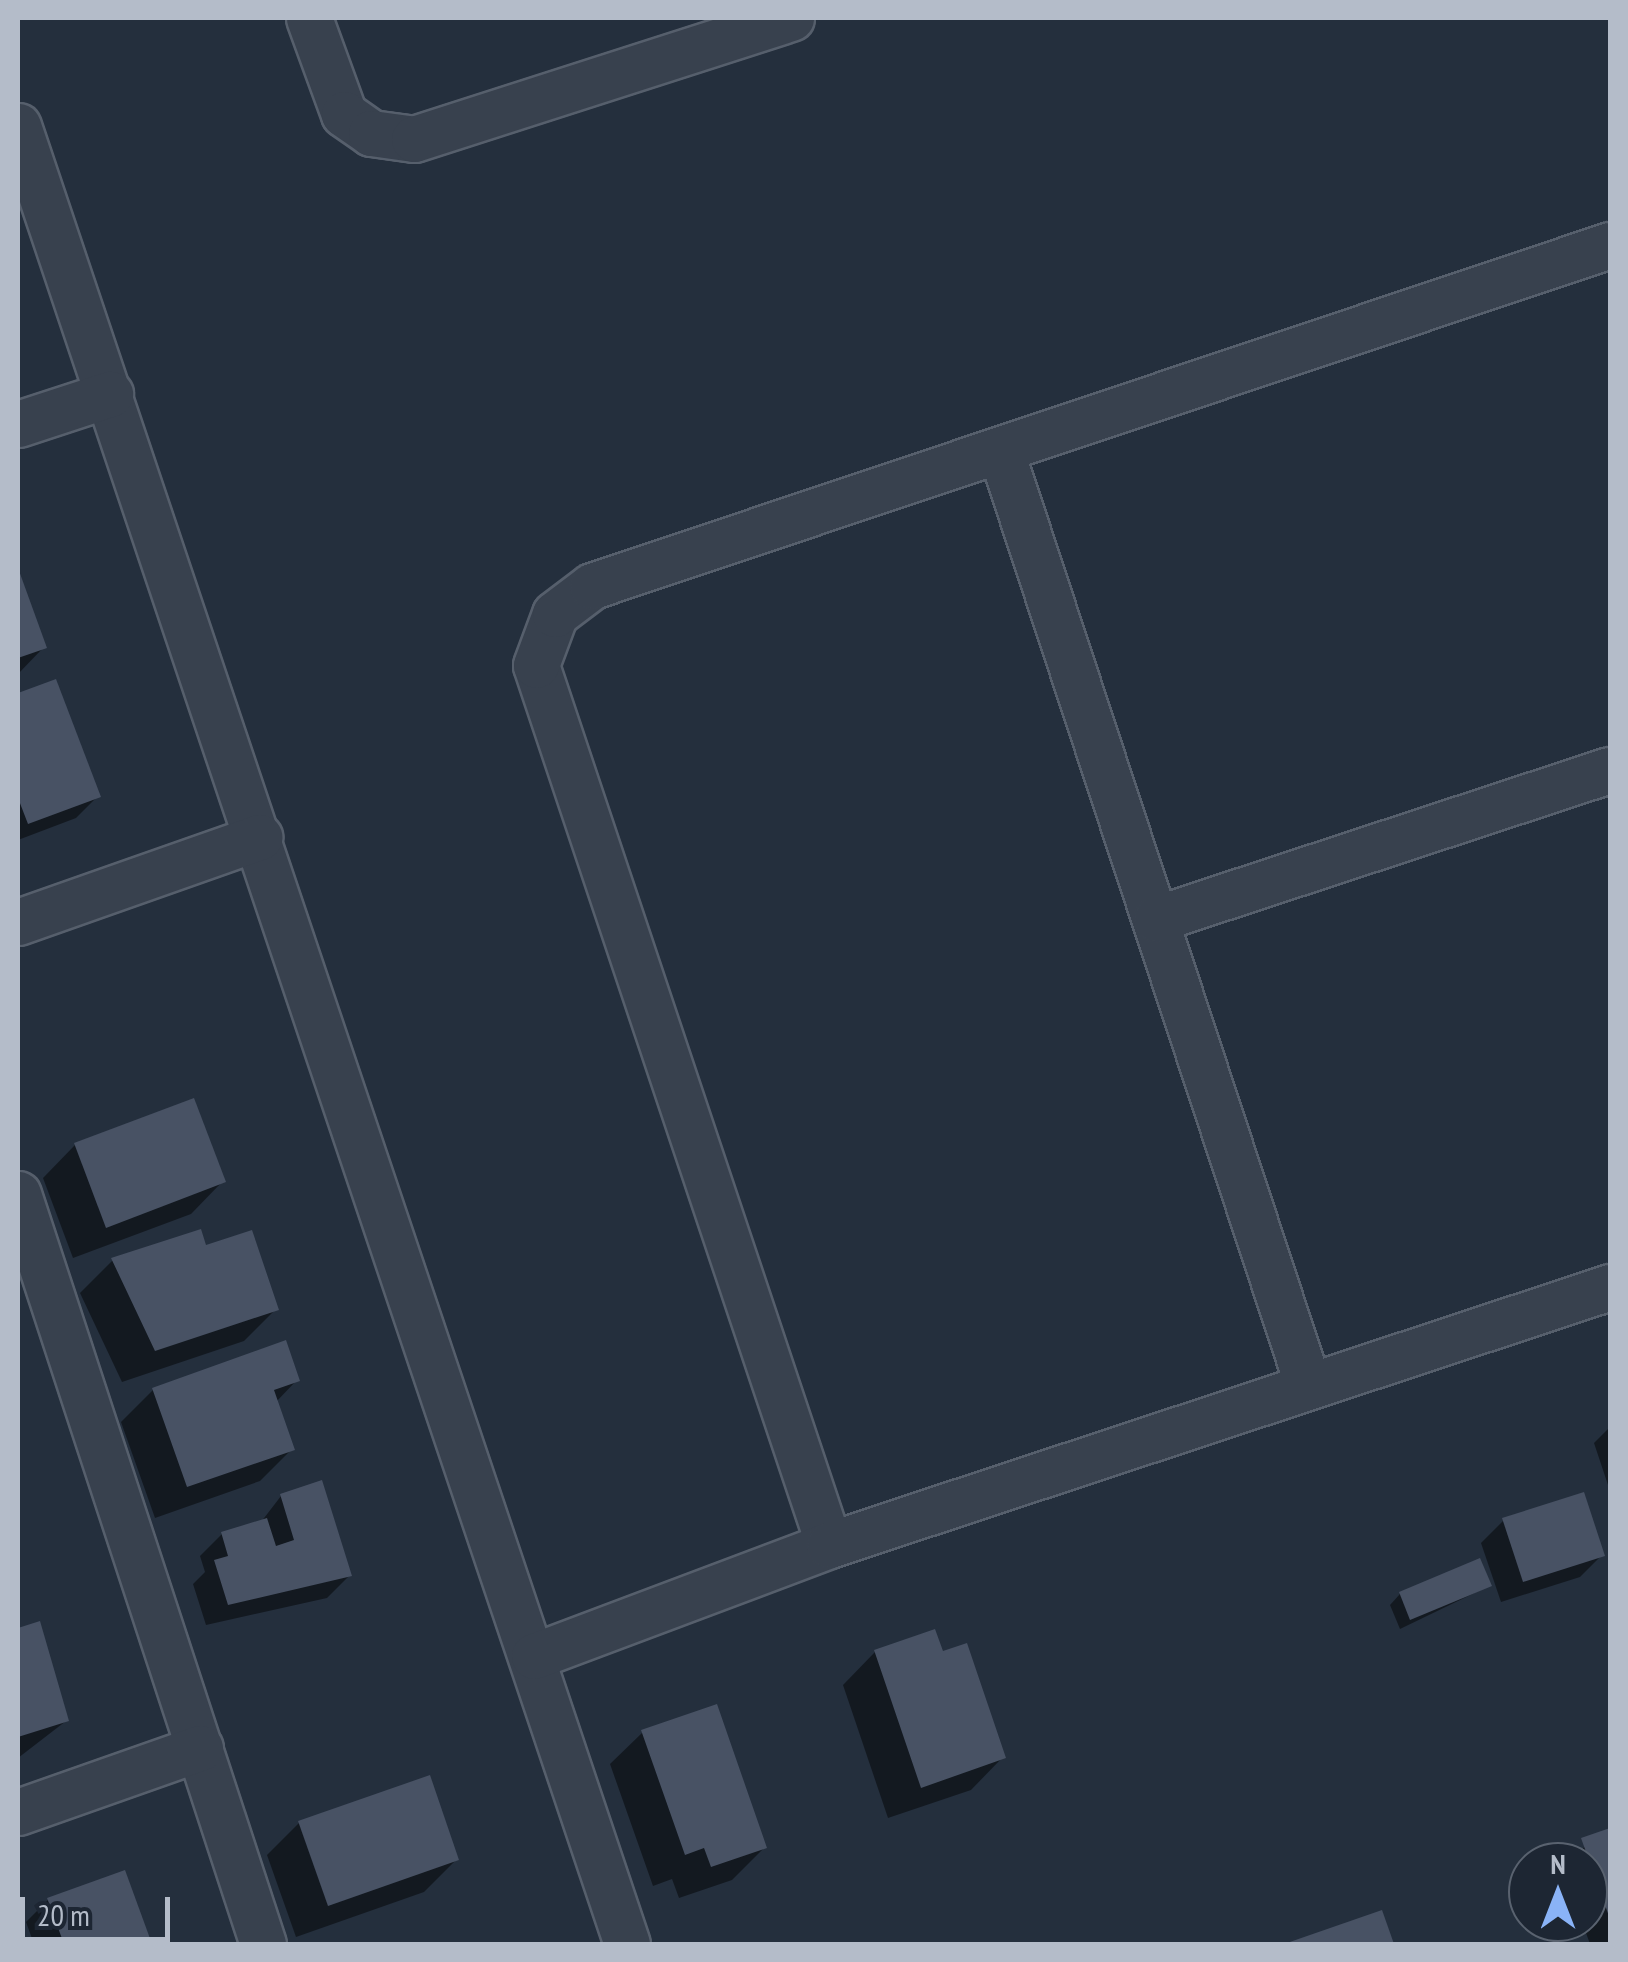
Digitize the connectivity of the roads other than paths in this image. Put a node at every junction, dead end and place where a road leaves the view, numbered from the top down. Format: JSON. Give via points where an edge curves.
{"nodes":[{"id":1,"x":309,"y":18,"type":"edge"},
{"id":2,"x":792,"y":18,"type":"edge"},
{"id":3,"x":18,"y":126,"type":"edge"},
{"id":4,"x":1610,"y":245,"type":"edge"},
{"id":5,"x":110,"y":394,"type":"junction"},
{"id":6,"x":18,"y":424,"type":"edge"},
{"id":7,"x":1001,"y":452,"type":"junction"},
{"id":8,"x":1610,"y":770,"type":"edge"},
{"id":9,"x":260,"y":836,"type":"junction"},
{"id":10,"x":1156,"y":920,"type":"junction"},
{"id":11,"x":18,"y":922,"type":"edge"},
{"id":12,"x":18,"y":1194,"type":"edge"},
{"id":13,"x":1610,"y":1287,"type":"edge"},
{"id":14,"x":1308,"y":1385,"type":"junction"},
{"id":15,"x":829,"y":1545,"type":"junction"},
{"id":16,"x":534,"y":1656,"type":"junction"},
{"id":17,"x":200,"y":1748,"type":"junction"},
{"id":18,"x":18,"y":1812,"type":"edge"},
{"id":19,"x":262,"y":1944,"type":"edge"},
{"id":20,"x":627,"y":1944,"type":"edge"}],
"edges":[{"from":1,"to":2,"type":"street","via":[[344,114],[371,133],[414,139]]},
{"from":3,"to":5,"type":"street"},
{"from":4,"to":7,"type":"street"},
{"from":5,"to":6,"type":"street"},
{"from":5,"to":9,"type":"street"},
{"from":7,"to":10,"type":"street"},
{"from":7,"to":15,"type":"street","via":[[592,586],[555,614],[536,665]]},
{"from":8,"to":10,"type":"street"},
{"from":9,"to":11,"type":"street"},
{"from":9,"to":16,"type":"street"},
{"from":10,"to":14,"type":"street"},
{"from":12,"to":17,"type":"street"},
{"from":13,"to":14,"type":"street"},
{"from":14,"to":15,"type":"street"},
{"from":15,"to":16,"type":"street"},
{"from":16,"to":20,"type":"street"},
{"from":17,"to":18,"type":"street"},
{"from":17,"to":19,"type":"street"}]}
